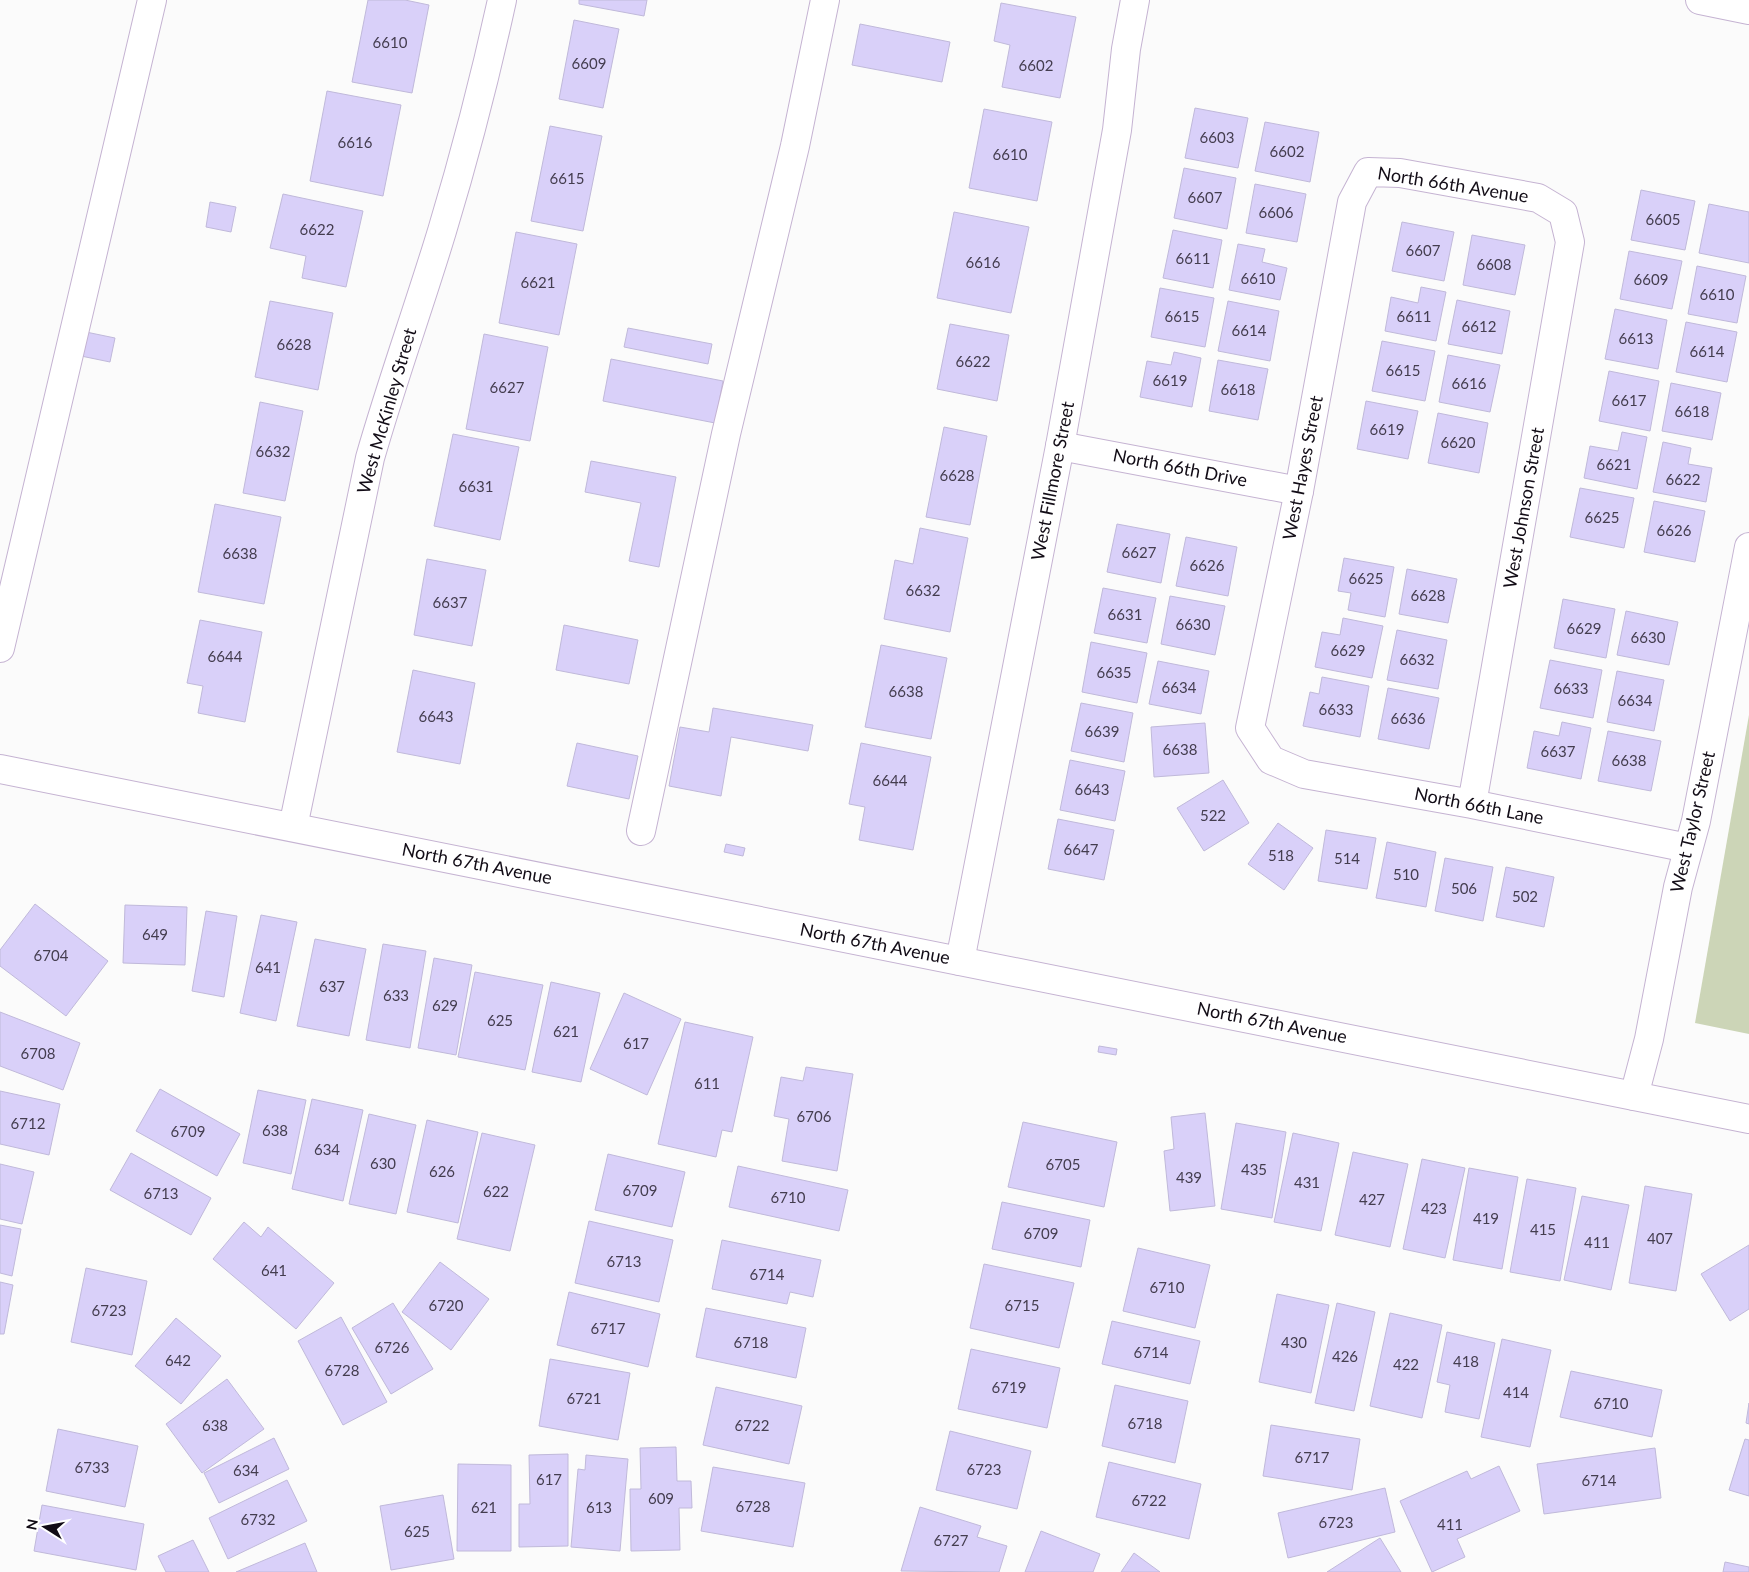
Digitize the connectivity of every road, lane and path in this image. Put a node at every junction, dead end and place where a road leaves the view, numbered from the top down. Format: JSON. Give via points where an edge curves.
{"nodes":[{"id":1,"x":152,"y":0,"type":"edge"},
{"id":2,"x":502,"y":0,"type":"edge"},
{"id":3,"x":825,"y":0,"type":"edge"},
{"id":4,"x":1135,"y":0,"type":"edge"},
{"id":5,"x":1700,"y":0,"type":"edge"},
{"id":6,"x":1749,"y":10,"type":"edge"},
{"id":7,"x":1368,"y":172,"type":"joint"},
{"id":8,"x":1563,"y":213,"type":"joint"},
{"id":9,"x":1060,"y":446,"type":"junction"},
{"id":10,"x":1299,"y":491,"type":"junction"},
{"id":11,"x":1749,"y":546,"type":"edge"},
{"id":12,"x":0,"y":648,"type":"edge"},
{"id":13,"x":1271,"y":760,"type":"joint"},
{"id":14,"x":0,"y":769,"type":"edge"},
{"id":15,"x":1472,"y":804,"type":"junction"},
{"id":16,"x":293,"y":827,"type":"junction"},
{"id":17,"x":641,"y":831,"type":"dead end"},
{"id":18,"x":1688,"y":848,"type":"junction"},
{"id":19,"x":960,"y":961,"type":"junction"},
{"id":20,"x":1634,"y":1096,"type":"junction"},
{"id":21,"x":1749,"y":1119,"type":"edge"}],
"edges":[{"from":1,"to":12,"type":"street"},
{"from":2,"to":16,"type":"street","name":"West McKinley Street","via":[[474,119],[442,232],[370,458]]},
{"from":3,"to":17,"type":"street","via":[[795,146],[726,434]]},
{"from":4,"to":9,"type":"street","name":"West Fillmore Street","via":[[1117,130]]},
{"from":5,"to":6,"type":"street"},
{"from":7,"to":8,"type":"street","name":"North 66th Avenue","via":[[1400,173],[1538,198]]},
{"from":7,"to":10,"type":"street","name":"West Hayes Street","via":[[1352,202]]},
{"from":8,"to":15,"type":"street","name":"West Johnson Street","via":[[1570,242]]},
{"from":9,"to":10,"type":"street","name":"North 66th Drive"},
{"from":9,"to":19,"type":"street","name":"West Fillmore Street"},
{"from":10,"to":13,"type":"street","name":"West Hayes Street","via":[[1250,728]]},
{"from":11,"to":18,"type":"street","name":"West Taylor Street"},
{"from":13,"to":15,"type":"street","name":"North 66th Lane","via":[[1304,774]]},
{"from":14,"to":16,"type":"street","name":"North 67th Avenue"},
{"from":15,"to":18,"type":"street","name":"North 66th Lane"},
{"from":16,"to":19,"type":"street","name":"North 67th Avenue"},
{"from":18,"to":20,"type":"street","name":"West Taylor Street"},
{"from":19,"to":20,"type":"street","name":"North 67th Avenue"},
{"from":20,"to":21,"type":"street","name":"North 67th Avenue"}]}
